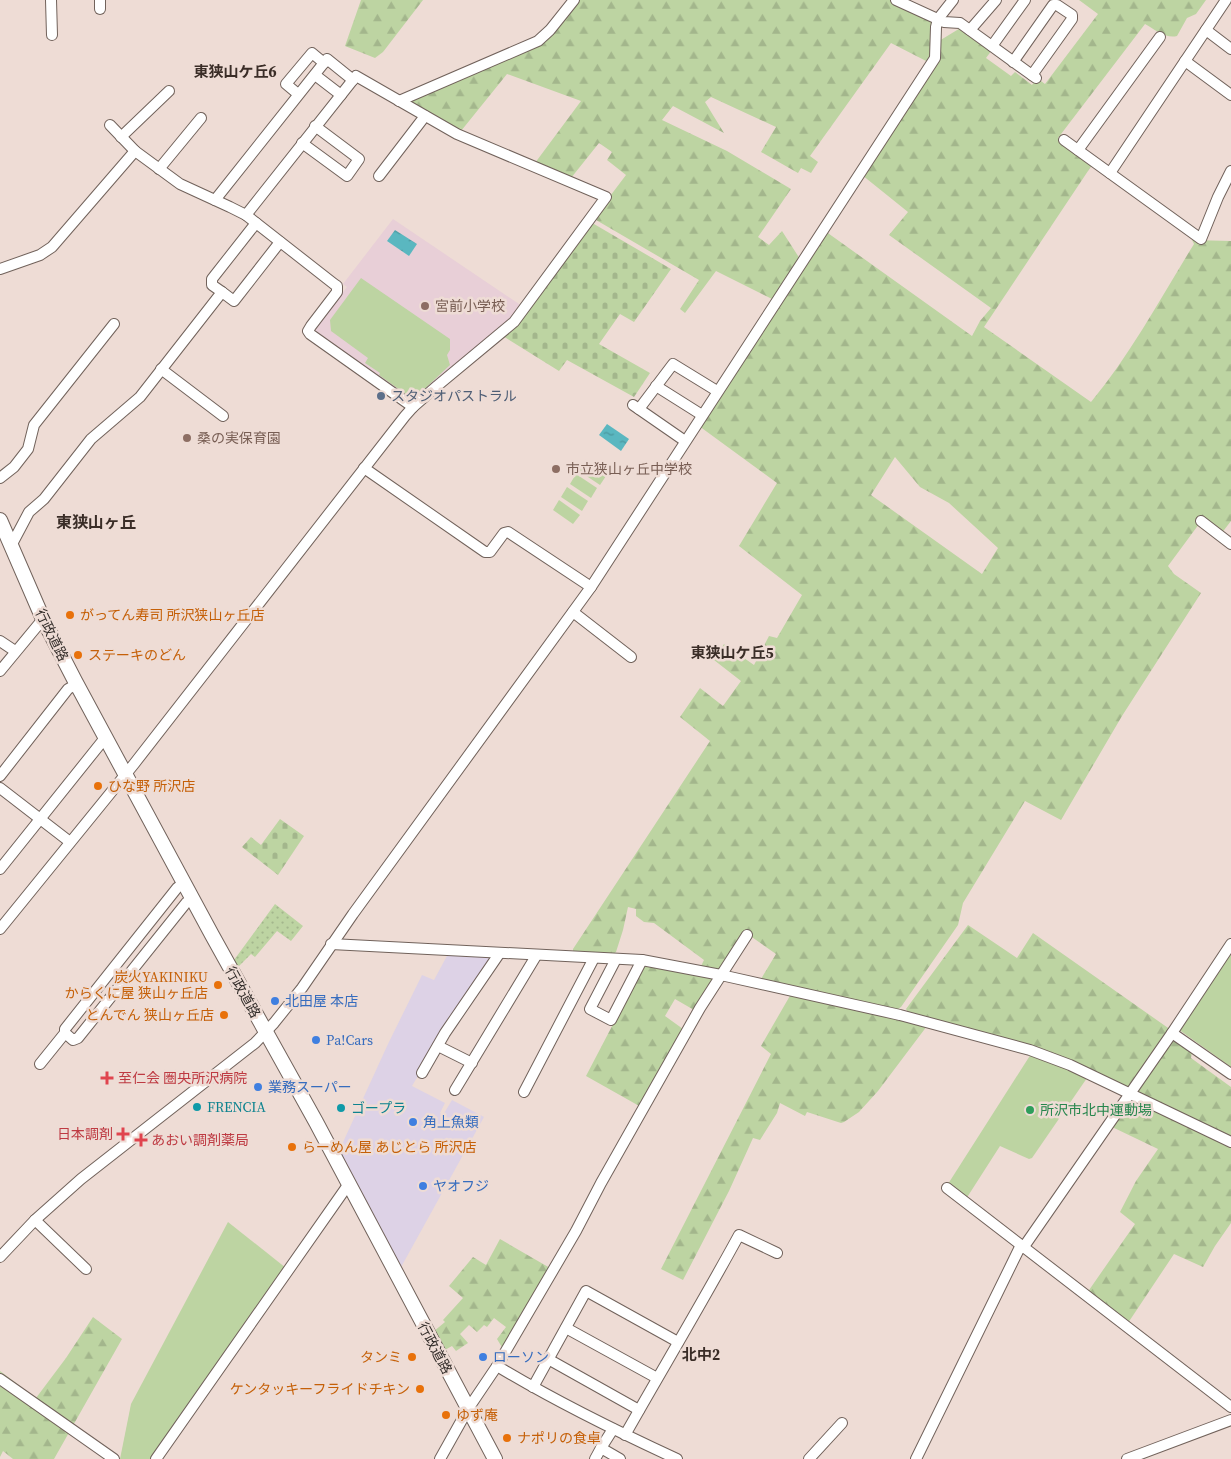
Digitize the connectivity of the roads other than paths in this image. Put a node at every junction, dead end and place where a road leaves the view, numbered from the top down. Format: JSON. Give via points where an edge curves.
{"nodes":[{"id":1,"x":51,"y":0,"type":"edge"},
{"id":2,"x":574,"y":0,"type":"edge"},
{"id":3,"x":896,"y":0,"type":"edge"},
{"id":4,"x":953,"y":0,"type":"edge"},
{"id":5,"x":996,"y":0,"type":"edge"},
{"id":6,"x":1025,"y":0,"type":"edge"},
{"id":7,"x":1227,"y":3,"type":"edge"},
{"id":8,"x":938,"y":19,"type":"junction"},
{"id":9,"x":970,"y":30,"type":"junction"},
{"id":10,"x":1206,"y":30,"type":"junction"},
{"id":11,"x":52,"y":35,"type":"dead end"},
{"id":12,"x":1160,"y":37,"type":"dead end"},
{"id":13,"x":992,"y":46,"type":"junction"},
{"id":14,"x":1231,"y":50,"type":"edge"},
{"id":15,"x":1185,"y":61,"type":"junction"},
{"id":16,"x":1013,"y":62,"type":"junction"},
{"id":17,"x":324,"y":63,"type":"junction"},
{"id":18,"x":315,"y":75,"type":"junction"},
{"id":19,"x":353,"y":80,"type":"junction"},
{"id":20,"x":169,"y":92,"type":"dead end"},
{"id":21,"x":298,"y":94,"type":"junction"},
{"id":22,"x":341,"y":95,"type":"junction"},
{"id":23,"x":1231,"y":95,"type":"edge"},
{"id":24,"x":399,"y":102,"type":"junction"},
{"id":25,"x":425,"y":116,"type":"junction"},
{"id":26,"x":201,"y":118,"type":"dead end"},
{"id":27,"x":110,"y":125,"type":"dead end"},
{"id":28,"x":315,"y":126,"type":"junction"},
{"id":29,"x":122,"y":138,"type":"junction"},
{"id":30,"x":1064,"y":140,"type":"dead end"},
{"id":31,"x":302,"y":143,"type":"junction"},
{"id":32,"x":1078,"y":150,"type":"junction"},
{"id":33,"x":135,"y":151,"type":"junction"},
{"id":34,"x":159,"y":169,"type":"junction"},
{"id":35,"x":1231,"y":171,"type":"edge"},
{"id":36,"x":1110,"y":173,"type":"junction"},
{"id":37,"x":379,"y":176,"type":"dead end"},
{"id":38,"x":215,"y":200,"type":"junction"},
{"id":39,"x":246,"y":215,"type":"junction"},
{"id":40,"x":256,"y":223,"type":"junction"},
{"id":41,"x":280,"y":242,"type":"junction"},
{"id":42,"x":0,"y":269,"type":"edge"},
{"id":43,"x":222,"y":292,"type":"junction"},
{"id":44,"x":114,"y":324,"type":"dead end"},
{"id":45,"x":161,"y":369,"type":"junction"},
{"id":46,"x":656,"y":386,"type":"junction"},
{"id":47,"x":717,"y":391,"type":"junction"},
{"id":48,"x":413,"y":407,"type":"junction"},
{"id":49,"x":702,"y":415,"type":"junction"},
{"id":50,"x":223,"y":416,"type":"dead end"},
{"id":51,"x":685,"y":441,"type":"junction"},
{"id":52,"x":364,"y":468,"type":"junction"},
{"id":53,"x":0,"y":478,"type":"edge"},
{"id":54,"x":1202,"y":522,"type":"dead end"},
{"id":55,"x":1,"y":526,"type":"edge"},
{"id":56,"x":1231,"y":544,"type":"edge"},
{"id":57,"x":11,"y":546,"type":"junction"},
{"id":58,"x":591,"y":587,"type":"junction"},
{"id":59,"x":572,"y":612,"type":"junction"},
{"id":60,"x":43,"y":619,"type":"junction"},
{"id":61,"x":0,"y":641,"type":"edge"},
{"id":62,"x":15,"y":651,"type":"junction"},
{"id":63,"x":631,"y":657,"type":"dead end"},
{"id":64,"x":0,"y":671,"type":"edge"},
{"id":65,"x":76,"y":684,"type":"junction"},
{"id":66,"x":105,"y":738,"type":"junction"},
{"id":67,"x":125,"y":774,"type":"junction"},
{"id":68,"x":0,"y":776,"type":"edge"},
{"id":69,"x":0,"y":788,"type":"edge"},
{"id":70,"x":40,"y":819,"type":"junction"},
{"id":71,"x":70,"y":842,"type":"junction"},
{"id":72,"x":0,"y":869,"type":"edge"},
{"id":73,"x":184,"y":883,"type":"junction"},
{"id":74,"x":192,"y":899,"type":"junction"},
{"id":75,"x":2,"y":922,"type":"edge"},
{"id":76,"x":747,"y":935,"type":"dead end"},
{"id":77,"x":332,"y":944,"type":"junction"},
{"id":78,"x":1231,"y":944,"type":"edge"},
{"id":79,"x":499,"y":954,"type":"junction"},
{"id":80,"x":536,"y":956,"type":"junction"},
{"id":81,"x":594,"y":958,"type":"junction"},
{"id":82,"x":616,"y":959,"type":"junction"},
{"id":83,"x":642,"y":960,"type":"junction"},
{"id":84,"x":721,"y":975,"type":"junction"},
{"id":85,"x":266,"y":1032,"type":"junction"},
{"id":86,"x":65,"y":1033,"type":"junction"},
{"id":87,"x":1172,"y":1033,"type":"junction"},
{"id":88,"x":438,"y":1046,"type":"junction"},
{"id":89,"x":472,"y":1063,"type":"junction"},
{"id":90,"x":40,"y":1064,"type":"dead end"},
{"id":91,"x":422,"y":1073,"type":"dead end"},
{"id":92,"x":1231,"y":1074,"type":"edge"},
{"id":93,"x":455,"y":1090,"type":"dead end"},
{"id":94,"x":524,"y":1092,"type":"dead end"},
{"id":95,"x":1129,"y":1094,"type":"junction"},
{"id":96,"x":1231,"y":1142,"type":"edge"},
{"id":97,"x":348,"y":1185,"type":"junction"},
{"id":98,"x":947,"y":1188,"type":"dead end"},
{"id":99,"x":35,"y":1220,"type":"junction"},
{"id":100,"x":1022,"y":1246,"type":"junction"},
{"id":101,"x":777,"y":1253,"type":"dead end"},
{"id":102,"x":0,"y":1257,"type":"edge"},
{"id":103,"x":86,"y":1269,"type":"dead end"},
{"id":104,"x":566,"y":1328,"type":"junction"},
{"id":105,"x":678,"y":1342,"type":"junction"},
{"id":106,"x":548,"y":1359,"type":"junction"},
{"id":107,"x":497,"y":1366,"type":"junction"},
{"id":108,"x":657,"y":1378,"type":"junction"},
{"id":109,"x":0,"y":1379,"type":"edge"},
{"id":110,"x":532,"y":1387,"type":"junction"},
{"id":111,"x":1231,"y":1407,"type":"edge"},
{"id":112,"x":468,"y":1409,"type":"junction"},
{"id":113,"x":639,"y":1410,"type":"junction"},
{"id":114,"x":1231,"y":1420,"type":"edge"},
{"id":115,"x":842,"y":1423,"type":"dead end"},
{"id":116,"x":613,"y":1429,"type":"junction"},
{"id":117,"x":625,"y":1435,"type":"junction"},
{"id":118,"x":601,"y":1448,"type":"junction"},
{"id":119,"x":114,"y":1459,"type":"edge"},
{"id":120,"x":156,"y":1459,"type":"edge"},
{"id":121,"x":440,"y":1459,"type":"edge"},
{"id":122,"x":495,"y":1459,"type":"edge"},
{"id":123,"x":594,"y":1459,"type":"edge"},
{"id":124,"x":620,"y":1459,"type":"edge"},
{"id":125,"x":676,"y":1459,"type":"edge"},
{"id":126,"x":809,"y":1459,"type":"edge"},
{"id":127,"x":916,"y":1459,"type":"edge"},
{"id":128,"x":1127,"y":1459,"type":"edge"}],
"edges":[{"from":1,"to":11,"type":"street"},
{"from":2,"to":24,"type":"street","via":[[538,41]]},
{"from":3,"to":8,"type":"street"},
{"from":4,"to":8,"type":"street"},
{"from":5,"to":9,"type":"street"},
{"from":6,"to":13,"type":"street"},
{"from":7,"to":10,"type":"street"},
{"from":8,"to":9,"type":"street","via":[[960,22]]},
{"from":8,"to":47,"type":"street","via":[[935,58]]},
{"from":9,"to":13,"type":"street"},
{"from":10,"to":14,"type":"street"},
{"from":10,"to":15,"type":"street"},
{"from":12,"to":32,"type":"street"},
{"from":13,"to":16,"type":"street"},
{"from":15,"to":23,"type":"street"},
{"from":15,"to":36,"type":"street"},
{"from":16,"to":16,"type":"street","via":[[1034,77],[1072,15],[1058,4],[1054,6]]},
{"from":17,"to":18,"type":"street"},
{"from":17,"to":19,"type":"street","via":[[327,60]]},
{"from":17,"to":21,"type":"street","via":[[312,53],[286,84]]},
{"from":18,"to":21,"type":"street"},
{"from":18,"to":22,"type":"street"},
{"from":19,"to":22,"type":"street"},
{"from":19,"to":24,"type":"street","via":[[356,76]]},
{"from":20,"to":29,"type":"street"},
{"from":21,"to":38,"type":"street"},
{"from":22,"to":28,"type":"street"},
{"from":24,"to":25,"type":"street"},
{"from":25,"to":37,"type":"street"},
{"from":25,"to":48,"type":"street","via":[[457,134],[606,197],[511,325]]},
{"from":26,"to":34,"type":"street"},
{"from":27,"to":29,"type":"street"},
{"from":28,"to":31,"type":"street"},
{"from":28,"to":31,"type":"street","via":[[359,160],[347,176]]},
{"from":29,"to":33,"type":"street"},
{"from":30,"to":32,"type":"street"},
{"from":31,"to":39,"type":"street"},
{"from":32,"to":36,"type":"street"},
{"from":33,"to":34,"type":"street"},
{"from":33,"to":42,"type":"street","via":[[52,247],[40,255]]},
{"from":34,"to":38,"type":"street","via":[[180,184]]},
{"from":35,"to":36,"type":"street","via":[[1201,239]]},
{"from":38,"to":39,"type":"street"},
{"from":39,"to":40,"type":"street"},
{"from":40,"to":41,"type":"street"},
{"from":40,"to":43,"type":"street","via":[[212,279],[212,285]]},
{"from":41,"to":43,"type":"street","via":[[234,301]]},
{"from":41,"to":48,"type":"street","via":[[338,289],[308,331],[310,334]]},
{"from":43,"to":45,"type":"street"},
{"from":44,"to":53,"type":"street","via":[[34,425],[28,449]]},
{"from":45,"to":50,"type":"street"},
{"from":45,"to":57,"type":"street","via":[[140,397],[91,439],[44,499],[29,512]]},
{"from":46,"to":47,"type":"street","via":[[673,364]]},
{"from":46,"to":49,"type":"street"},
{"from":46,"to":51,"type":"street","via":[[636,407]]},
{"from":47,"to":49,"type":"street"},
{"from":48,"to":52,"type":"street"},
{"from":49,"to":51,"type":"street"},
{"from":51,"to":58,"type":"street"},
{"from":52,"to":58,"type":"street","via":[[485,552],[490,552],[508,532]]},
{"from":52,"to":67,"type":"street"},
{"from":54,"to":56,"type":"street"},
{"from":55,"to":57,"type":"highway","name":"行政道路"},
{"from":57,"to":60,"type":"highway","name":"行政道路"},
{"from":58,"to":59,"type":"street"},
{"from":59,"to":63,"type":"street"},
{"from":59,"to":77,"type":"street"},
{"from":60,"to":62,"type":"street"},
{"from":60,"to":65,"type":"highway","name":"行政道路"},
{"from":61,"to":62,"type":"street"},
{"from":62,"to":64,"type":"street"},
{"from":65,"to":66,"type":"highway","name":"行政道路"},
{"from":65,"to":68,"type":"street","via":[[68,689]]},
{"from":66,"to":67,"type":"highway","name":"行政道路"},
{"from":66,"to":70,"type":"street"},
{"from":67,"to":71,"type":"street"},
{"from":67,"to":73,"type":"highway","name":"行政道路"},
{"from":69,"to":70,"type":"street"},
{"from":70,"to":71,"type":"street"},
{"from":70,"to":72,"type":"street"},
{"from":71,"to":75,"type":"street"},
{"from":73,"to":74,"type":"highway","name":"行政道路"},
{"from":73,"to":86,"type":"street"},
{"from":74,"to":85,"type":"highway","name":"行政道路"},
{"from":74,"to":86,"type":"street","via":[[78,1038],[73,1040]]},
{"from":76,"to":84,"type":"street"},
{"from":77,"to":79,"type":"street"},
{"from":77,"to":85,"type":"street"},
{"from":78,"to":87,"type":"street"},
{"from":79,"to":80,"type":"street"},
{"from":79,"to":88,"type":"street"},
{"from":80,"to":81,"type":"street"},
{"from":80,"to":89,"type":"street"},
{"from":81,"to":82,"type":"street"},
{"from":81,"to":94,"type":"street"},
{"from":82,"to":83,"type":"street"},
{"from":82,"to":83,"type":"street","via":[[590,1009],[611,1020]]},
{"from":83,"to":84,"type":"street"},
{"from":84,"to":95,"type":"street","via":[[900,1015],[1030,1050],[1070,1065]]},
{"from":84,"to":107,"type":"street"},
{"from":85,"to":97,"type":"highway","name":"行政道路"},
{"from":85,"to":99,"type":"street","via":[[81,1179]]},
{"from":86,"to":90,"type":"street"},
{"from":87,"to":92,"type":"street"},
{"from":87,"to":95,"type":"street"},
{"from":88,"to":89,"type":"street"},
{"from":88,"to":91,"type":"street"},
{"from":89,"to":93,"type":"street"},
{"from":95,"to":96,"type":"street"},
{"from":95,"to":100,"type":"street","via":[[1033,1236]]},
{"from":97,"to":112,"type":"highway","name":"行政道路"},
{"from":97,"to":120,"type":"street"},
{"from":98,"to":100,"type":"street"},
{"from":99,"to":102,"type":"street"},
{"from":99,"to":103,"type":"street"},
{"from":100,"to":111,"type":"street"},
{"from":100,"to":127,"type":"street"},
{"from":101,"to":105,"type":"street","via":[[738,1235]]},
{"from":104,"to":105,"type":"street","via":[[586,1291]]},
{"from":104,"to":106,"type":"street"},
{"from":104,"to":108,"type":"street"},
{"from":105,"to":108,"type":"street"},
{"from":106,"to":110,"type":"street"},
{"from":106,"to":113,"type":"street"},
{"from":107,"to":110,"type":"street"},
{"from":107,"to":112,"type":"street"},
{"from":108,"to":113,"type":"street"},
{"from":109,"to":119,"type":"street"},
{"from":110,"to":116,"type":"street"},
{"from":112,"to":121,"type":"street"},
{"from":112,"to":122,"type":"highway","name":"行政道路"},
{"from":113,"to":117,"type":"street"},
{"from":114,"to":128,"type":"street"},
{"from":115,"to":126,"type":"street"},
{"from":116,"to":117,"type":"street"},
{"from":116,"to":118,"type":"street"},
{"from":117,"to":125,"type":"street"},
{"from":118,"to":123,"type":"street"},
{"from":118,"to":124,"type":"street"}]}
